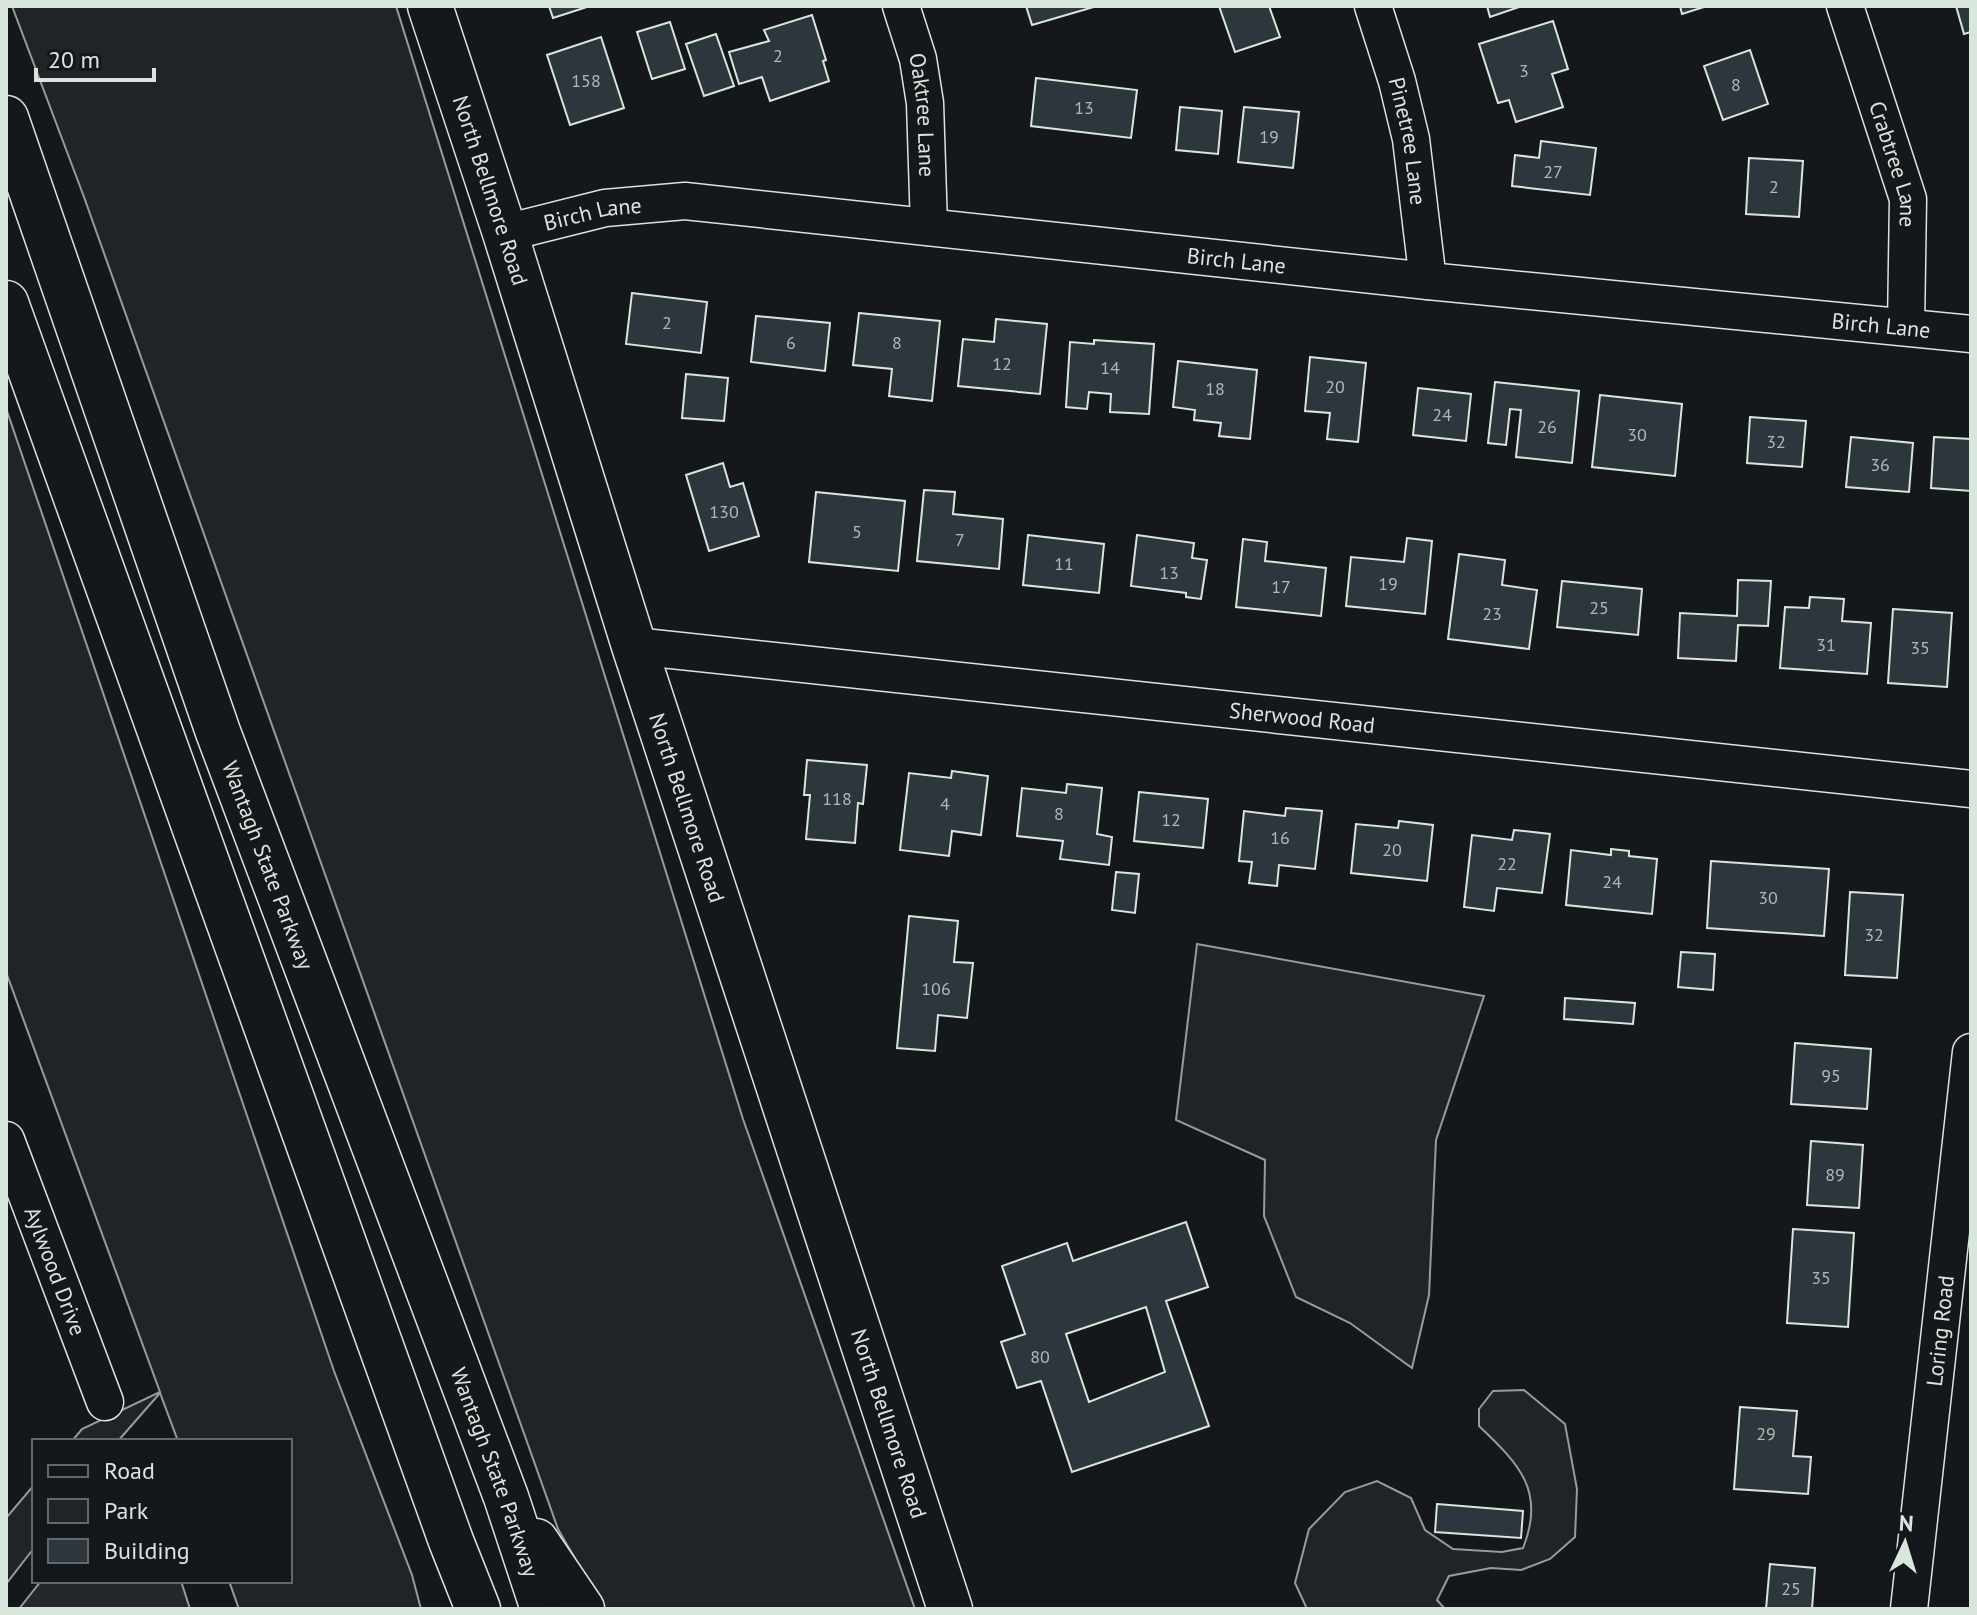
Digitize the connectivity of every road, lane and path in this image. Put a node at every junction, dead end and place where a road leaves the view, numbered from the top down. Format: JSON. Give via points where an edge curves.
{"nodes":[{"id":1,"x":430,"y":6,"type":"edge"},
{"id":2,"x":901,"y":6,"type":"edge"},
{"id":3,"x":1373,"y":6,"type":"edge"},
{"id":4,"x":1845,"y":6,"type":"edge"},
{"id":5,"x":6,"y":118,"type":"edge"},
{"id":6,"x":929,"y":227,"type":"junction"},
{"id":7,"x":505,"y":233,"type":"junction"},
{"id":8,"x":1428,"y":281,"type":"junction"},
{"id":9,"x":6,"y":303,"type":"edge"},
{"id":10,"x":1906,"y":327,"type":"junction"},
{"id":11,"x":1971,"y":334,"type":"edge"},
{"id":12,"x":634,"y":646,"type":"junction"},
{"id":13,"x":1971,"y":789,"type":"edge"},
{"id":14,"x":1971,"y":1052,"type":"edge"},
{"id":15,"x":6,"y":1140,"type":"edge"},
{"id":16,"x":105,"y":1402,"type":"dead end"},
{"id":17,"x":506,"y":1497,"type":"junction"},
{"id":18,"x":451,"y":1541,"type":"junction"},
{"id":19,"x":462,"y":1609,"type":"edge"},
{"id":20,"x":478,"y":1609,"type":"edge"},
{"id":21,"x":543,"y":1609,"type":"edge"},
{"id":22,"x":582,"y":1609,"type":"edge"},
{"id":23,"x":950,"y":1609,"type":"edge"},
{"id":24,"x":1909,"y":1609,"type":"edge"}],
"edges":[{"from":1,"to":7,"type":"main road","name":"North Bellmore Road"},
{"from":2,"to":6,"type":"street","name":"Oaktree Lane","via":[[925,103]]},
{"from":3,"to":8,"type":"street","name":"Pinetree Lane","via":[[1411,139]]},
{"from":4,"to":10,"type":"street","name":"Crabtree Lane","via":[[1908,199]]},
{"from":5,"to":17,"type":"main road","name":"Wantagh State Parkway","via":[[218,732]]},
{"from":6,"to":7,"type":"street","name":"Birch Lane","via":[[685,201],[605,208]]},
{"from":6,"to":8,"type":"street","name":"Birch Lane"},
{"from":7,"to":12,"type":"main road","name":"North Bellmore Road"},
{"from":8,"to":10,"type":"street","name":"Birch Lane"},
{"from":9,"to":18,"type":"main road"},
{"from":10,"to":11,"type":"street","name":"Birch Lane"},
{"from":12,"to":13,"type":"street","name":"Sherwood Road"},
{"from":12,"to":23,"type":"main road","name":"North Bellmore Road"},
{"from":14,"to":24,"type":"street","name":"Loring Road"},
{"from":15,"to":16,"type":"street","name":"Aylwood Drive"},
{"from":17,"to":21,"type":"main road","name":"Wantagh State Parkway"},
{"from":17,"to":22,"type":"main road"},
{"from":18,"to":19,"type":"main road"},
{"from":18,"to":20,"type":"main road"}]}
